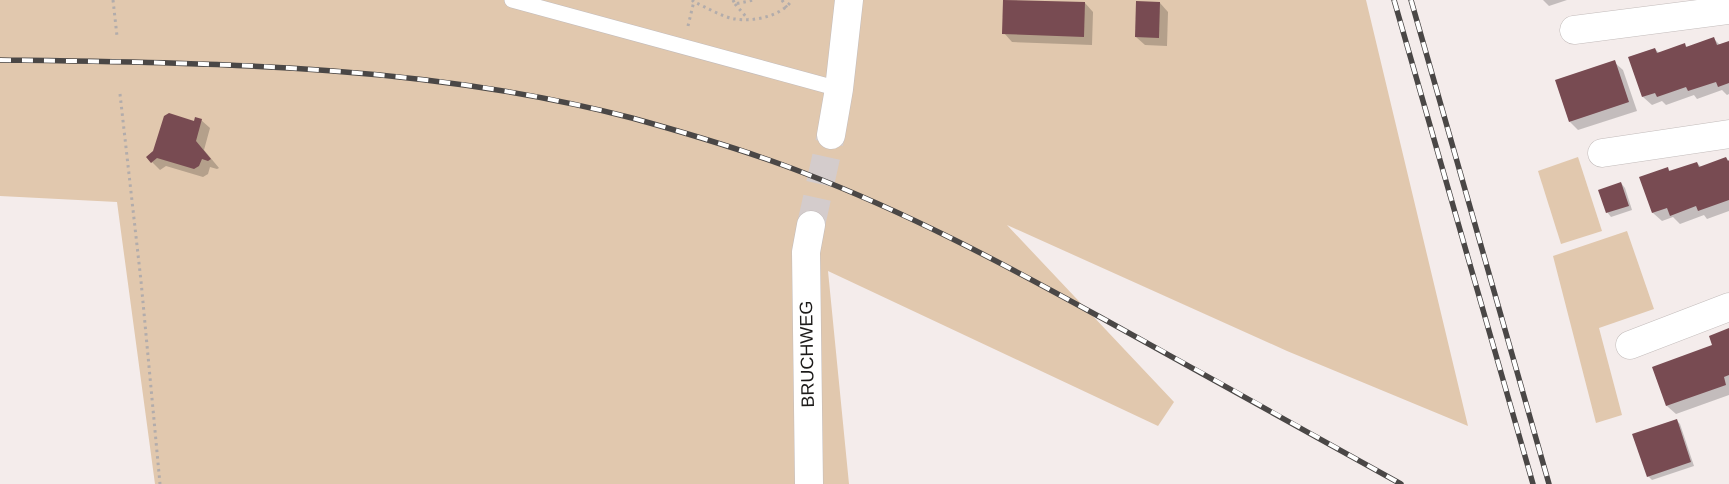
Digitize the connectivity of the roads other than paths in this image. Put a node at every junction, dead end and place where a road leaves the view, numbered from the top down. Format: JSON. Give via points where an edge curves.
{"nodes":[{"id":1,"x":512,"y":0,"type":"edge"},
{"id":2,"x":848,"y":0,"type":"edge"},
{"id":3,"x":1729,"y":10,"type":"edge"},
{"id":4,"x":1574,"y":30,"type":"dead end"},
{"id":5,"x":840,"y":89,"type":"junction"},
{"id":6,"x":1729,"y":134,"type":"edge"},
{"id":7,"x":831,"y":135,"type":"tunnel mouth"},
{"id":8,"x":1602,"y":154,"type":"dead end"},
{"id":9,"x":811,"y":225,"type":"tunnel mouth"},
{"id":10,"x":1729,"y":307,"type":"edge"},
{"id":11,"x":1630,"y":345,"type":"dead end"},
{"id":12,"x":809,"y":484,"type":"edge"}],
"edges":[{"from":1,"to":5,"type":"lane"},
{"from":2,"to":5,"type":"street"},
{"from":3,"to":4,"type":"street"},
{"from":5,"to":7,"type":"street"},
{"from":6,"to":8,"type":"street"},
{"from":9,"to":12,"type":"street","name":"BRUCHWEG","via":[[806,252]]},
{"from":10,"to":11,"type":"street"}]}
